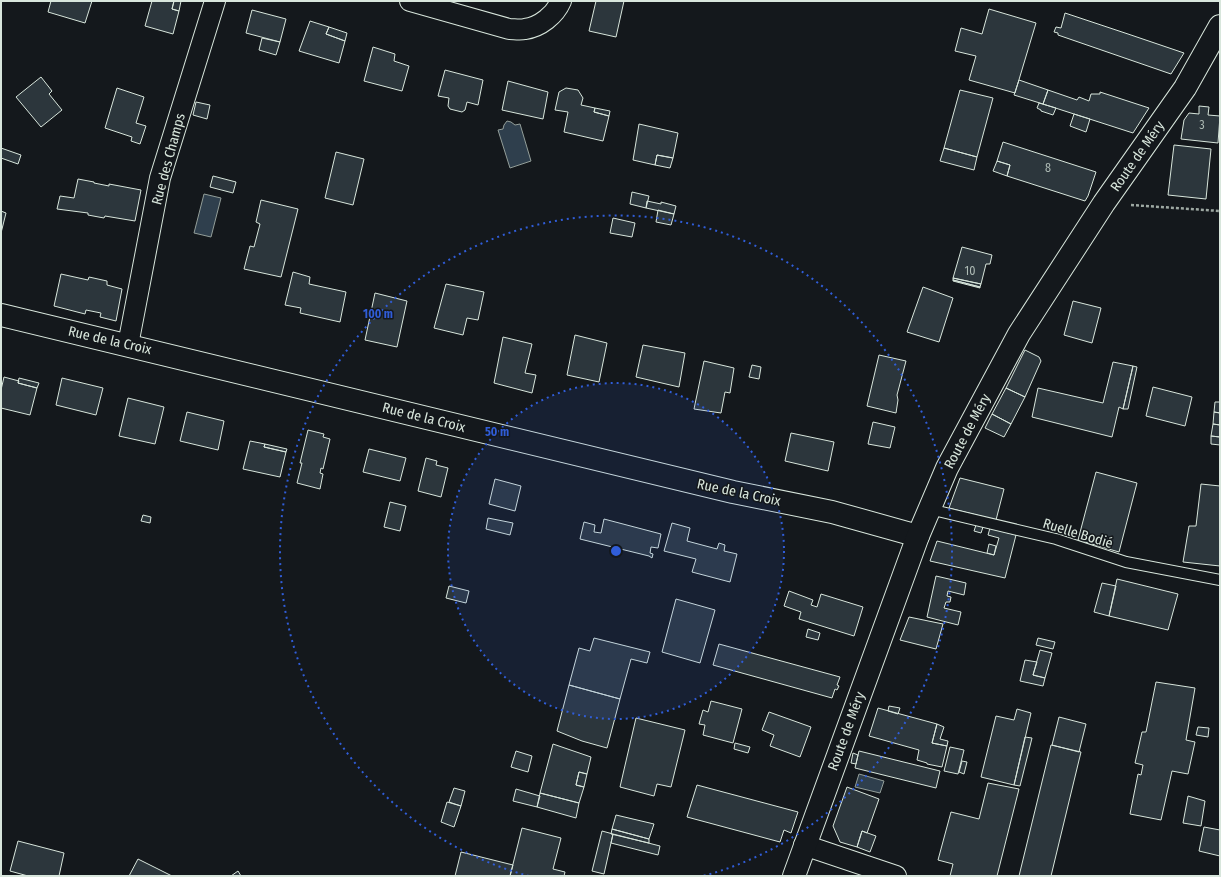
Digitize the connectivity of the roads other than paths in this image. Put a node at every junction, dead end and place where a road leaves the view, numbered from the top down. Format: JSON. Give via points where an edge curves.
{"nodes":[{"id":1,"x":215,"y":1,"type":"edge"},
{"id":2,"x":410,"y":1,"type":"edge"},
{"id":3,"x":561,"y":1,"type":"edge"},
{"id":4,"x":1220,"y":26,"type":"edge"},
{"id":5,"x":1,"y":314,"type":"edge"},
{"id":6,"x":128,"y":345,"type":"junction"},
{"id":7,"x":929,"y":509,"type":"junction"},
{"id":8,"x":918,"y":536,"type":"junction"},
{"id":9,"x":1220,"y":580,"type":"edge"},
{"id":10,"x":804,"y":845,"type":"junction"},
{"id":11,"x":794,"y":876,"type":"edge"},
{"id":12,"x":896,"y":876,"type":"edge"}],
"edges":[{"from":1,"to":6,"type":"street","name":"Rue des Champs","via":[[160,178]]},
{"from":2,"to":3,"type":"street","via":[[509,29],[525,29],[539,25],[550,16]]},
{"from":4,"to":7,"type":"main road","name":"Route de Méry","via":[[1185,88],[1104,203],[1019,334],[960,441]]},
{"from":5,"to":6,"type":"main road","name":"Rue de la Croix"},
{"from":6,"to":8,"type":"main road","name":"Rue de la Croix","via":[[733,492],[832,512]]},
{"from":7,"to":8,"type":"main road","name":"Route de Méry"},
{"from":7,"to":9,"type":"lane","name":"Ruelle Bodié","via":[[1056,539],[1126,562]]},
{"from":8,"to":10,"type":"main road","name":"Route de Méry"},
{"from":10,"to":11,"type":"main road","name":"Route de Méry"},
{"from":10,"to":12,"type":"street"}]}
